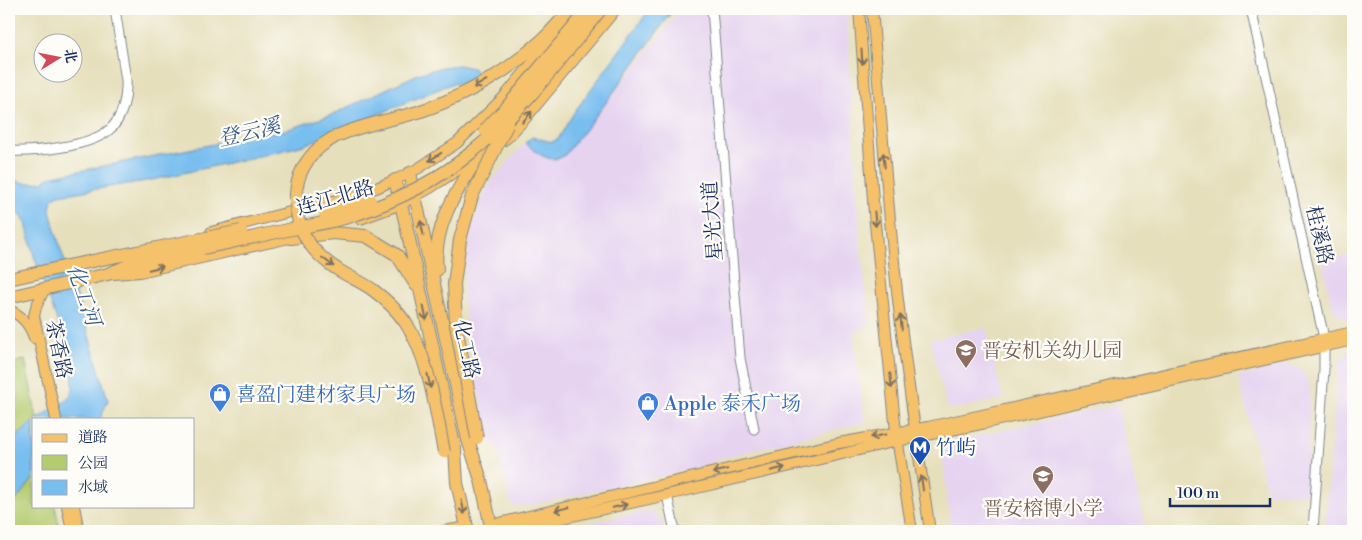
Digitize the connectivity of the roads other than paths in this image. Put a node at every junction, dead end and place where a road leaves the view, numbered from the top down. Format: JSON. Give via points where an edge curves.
{"nodes":[{"id":1,"x":115,"y":9,"type":"edge"},
{"id":2,"x":571,"y":9,"type":"edge"},
{"id":3,"x":577,"y":9,"type":"edge"},
{"id":4,"x":589,"y":9,"type":"edge"},
{"id":5,"x":601,"y":9,"type":"edge"},
{"id":6,"x":616,"y":9,"type":"edge"},
{"id":7,"x":712,"y":9,"type":"edge"},
{"id":8,"x":858,"y":9,"type":"edge"},
{"id":9,"x":872,"y":9,"type":"edge"},
{"id":10,"x":1251,"y":9,"type":"edge"},
{"id":11,"x":513,"y":114,"type":"junction"},
{"id":12,"x":9,"y":151,"type":"edge"},
{"id":13,"x":479,"y":156,"type":"junction"},
{"id":14,"x":410,"y":173,"type":"junction"},
{"id":15,"x":395,"y":180,"type":"junction"},
{"id":16,"x":415,"y":196,"type":"junction"},
{"id":17,"x":401,"y":204,"type":"junction"},
{"id":18,"x":292,"y":238,"type":"junction"},
{"id":19,"x":202,"y":244,"type":"junction"},
{"id":20,"x":146,"y":250,"type":"junction"},
{"id":21,"x":108,"y":274,"type":"junction"},
{"id":22,"x":9,"y":279,"type":"edge"},
{"id":23,"x":45,"y":288,"type":"junction"},
{"id":24,"x":420,"y":292,"type":"junction"},
{"id":25,"x":9,"y":297,"type":"edge"},
{"id":26,"x":9,"y":310,"type":"edge"},
{"id":27,"x":1353,"y":332,"type":"edge"},
{"id":28,"x":445,"y":335,"type":"junction"},
{"id":29,"x":1353,"y":340,"type":"edge"},
{"id":30,"x":1325,"y":342,"type":"junction"},
{"id":31,"x":50,"y":412,"type":"edge"},
{"id":32,"x":754,"y":430,"type":"dead end"},
{"id":33,"x":915,"y":433,"type":"junction"},
{"id":34,"x":897,"y":436,"type":"junction"},
{"id":35,"x":481,"y":480,"type":"junction"},
{"id":36,"x":458,"y":483,"type":"junction"},
{"id":37,"x":667,"y":495,"type":"junction"},
{"id":38,"x":67,"y":508,"type":"edge"},
{"id":39,"x":74,"y":508,"type":"edge"},
{"id":40,"x":492,"y":528,"type":"edge"},
{"id":41,"x":468,"y":529,"type":"edge"},
{"id":42,"x":72,"y":531,"type":"edge"},
{"id":43,"x":79,"y":531,"type":"edge"},
{"id":44,"x":444,"y":531,"type":"edge"},
{"id":45,"x":504,"y":531,"type":"edge"},
{"id":46,"x":675,"y":531,"type":"edge"},
{"id":47,"x":912,"y":531,"type":"edge"},
{"id":48,"x":930,"y":531,"type":"edge"},
{"id":49,"x":1313,"y":531,"type":"edge"}],
"edges":[{"from":1,"to":12,"type":"street","via":[[126,90],[124,103],[111,129],[96,139],[60,147]]},
{"from":2,"to":36,"type":"highway","one_way":true,"bridge":true,"via":[[525,55],[471,90],[430,108],[337,136],[321,146],[300,171],[296,186],[298,223],[306,240],[319,256],[391,305],[418,343],[444,452]]},
{"from":3,"to":14,"type":"main road","one_way":true,"via":[[480,122],[457,143]]},
{"from":4,"to":19,"type":"highway","name":"连江北路","bridge":true,"via":[[486,129],[430,172],[400,188],[349,207]]},
{"from":5,"to":11,"type":"highway","name":"连江北路","bridge":true},
{"from":13,"to":6,"type":"main road","one_way":true,"via":[[516,130]]},
{"from":7,"to":32,"type":"street","name":"星光大道","via":[[740,358]]},
{"from":8,"to":34,"type":"main road","one_way":true,"via":[[874,214]]},
{"from":33,"to":9,"type":"main road","one_way":true,"via":[[897,292]]},
{"from":10,"to":30,"type":"street","name":"桂溪路"},
{"from":11,"to":19,"type":"highway","name":"连江北路","bridge":true,"via":[[455,165],[386,202],[326,222]]},
{"from":11,"to":35,"type":"highway","bridge":true,"via":[[472,196],[460,240],[454,284],[456,325],[477,438]]},
{"from":13,"to":16,"type":"main road"},
{"from":13,"to":28,"type":"highway","via":[[450,205],[438,240],[437,267]]},
{"from":14,"to":15,"type":"main road"},
{"from":14,"to":16,"type":"highway","name":"化工路"},
{"from":15,"to":17,"type":"highway","name":"化工路"},
{"from":15,"to":20,"type":"main road","via":[[328,203]]},
{"from":16,"to":17,"type":"main road"},
{"from":28,"to":16,"type":"highway","name":"化工路","one_way":true},
{"from":17,"to":18,"type":"main road","via":[[355,221]]},
{"from":17,"to":24,"type":"highway","name":"化工路"},
{"from":21,"to":18,"type":"main road","one_way":true,"via":[[140,272]]},
{"from":18,"to":24,"type":"highway","via":[[333,232],[366,236],[397,255]]},
{"from":19,"to":20,"type":"highway","name":"连江北路"},
{"from":19,"to":21,"type":"highway","name":"连江北路","via":[[137,262]]},
{"from":20,"to":22,"type":"highway","name":"连江北路"},
{"from":21,"to":23,"type":"highway","name":"连江北路"},
{"from":23,"to":25,"type":"highway","name":"连江北路"},
{"from":23,"to":31,"type":"main road","name":"茶香路","via":[[34,316],[48,380]]},
{"from":24,"to":36,"type":"highway","name":"化工路","one_way":true,"via":[[455,449]]},
{"from":26,"to":31,"type":"main road","name":"茶香路","via":[[20,317],[32,333]]},
{"from":27,"to":30,"type":"main road"},
{"from":28,"to":35,"type":"highway","name":"化工路","via":[[468,440]]},
{"from":29,"to":30,"type":"main road"},
{"from":30,"to":33,"type":"main road","via":[[996,421]]},
{"from":30,"to":49,"type":"street","name":"桂溪路"},
{"from":33,"to":34,"type":"main road"},
{"from":48,"to":33,"type":"main road","one_way":true},
{"from":37,"to":34,"type":"main road","one_way":true},
{"from":34,"to":40,"type":"main road","one_way":true,"via":[[756,462]]},
{"from":34,"to":47,"type":"main road"},
{"from":35,"to":40,"type":"highway","name":"化工路"},
{"from":36,"to":41,"type":"highway","name":"化工路","one_way":true},
{"from":45,"to":37,"type":"main road","one_way":true},
{"from":37,"to":46,"type":"street"},
{"from":38,"to":42,"type":"main road"},
{"from":39,"to":43,"type":"main road"},
{"from":41,"to":44,"type":"main road"}]}
